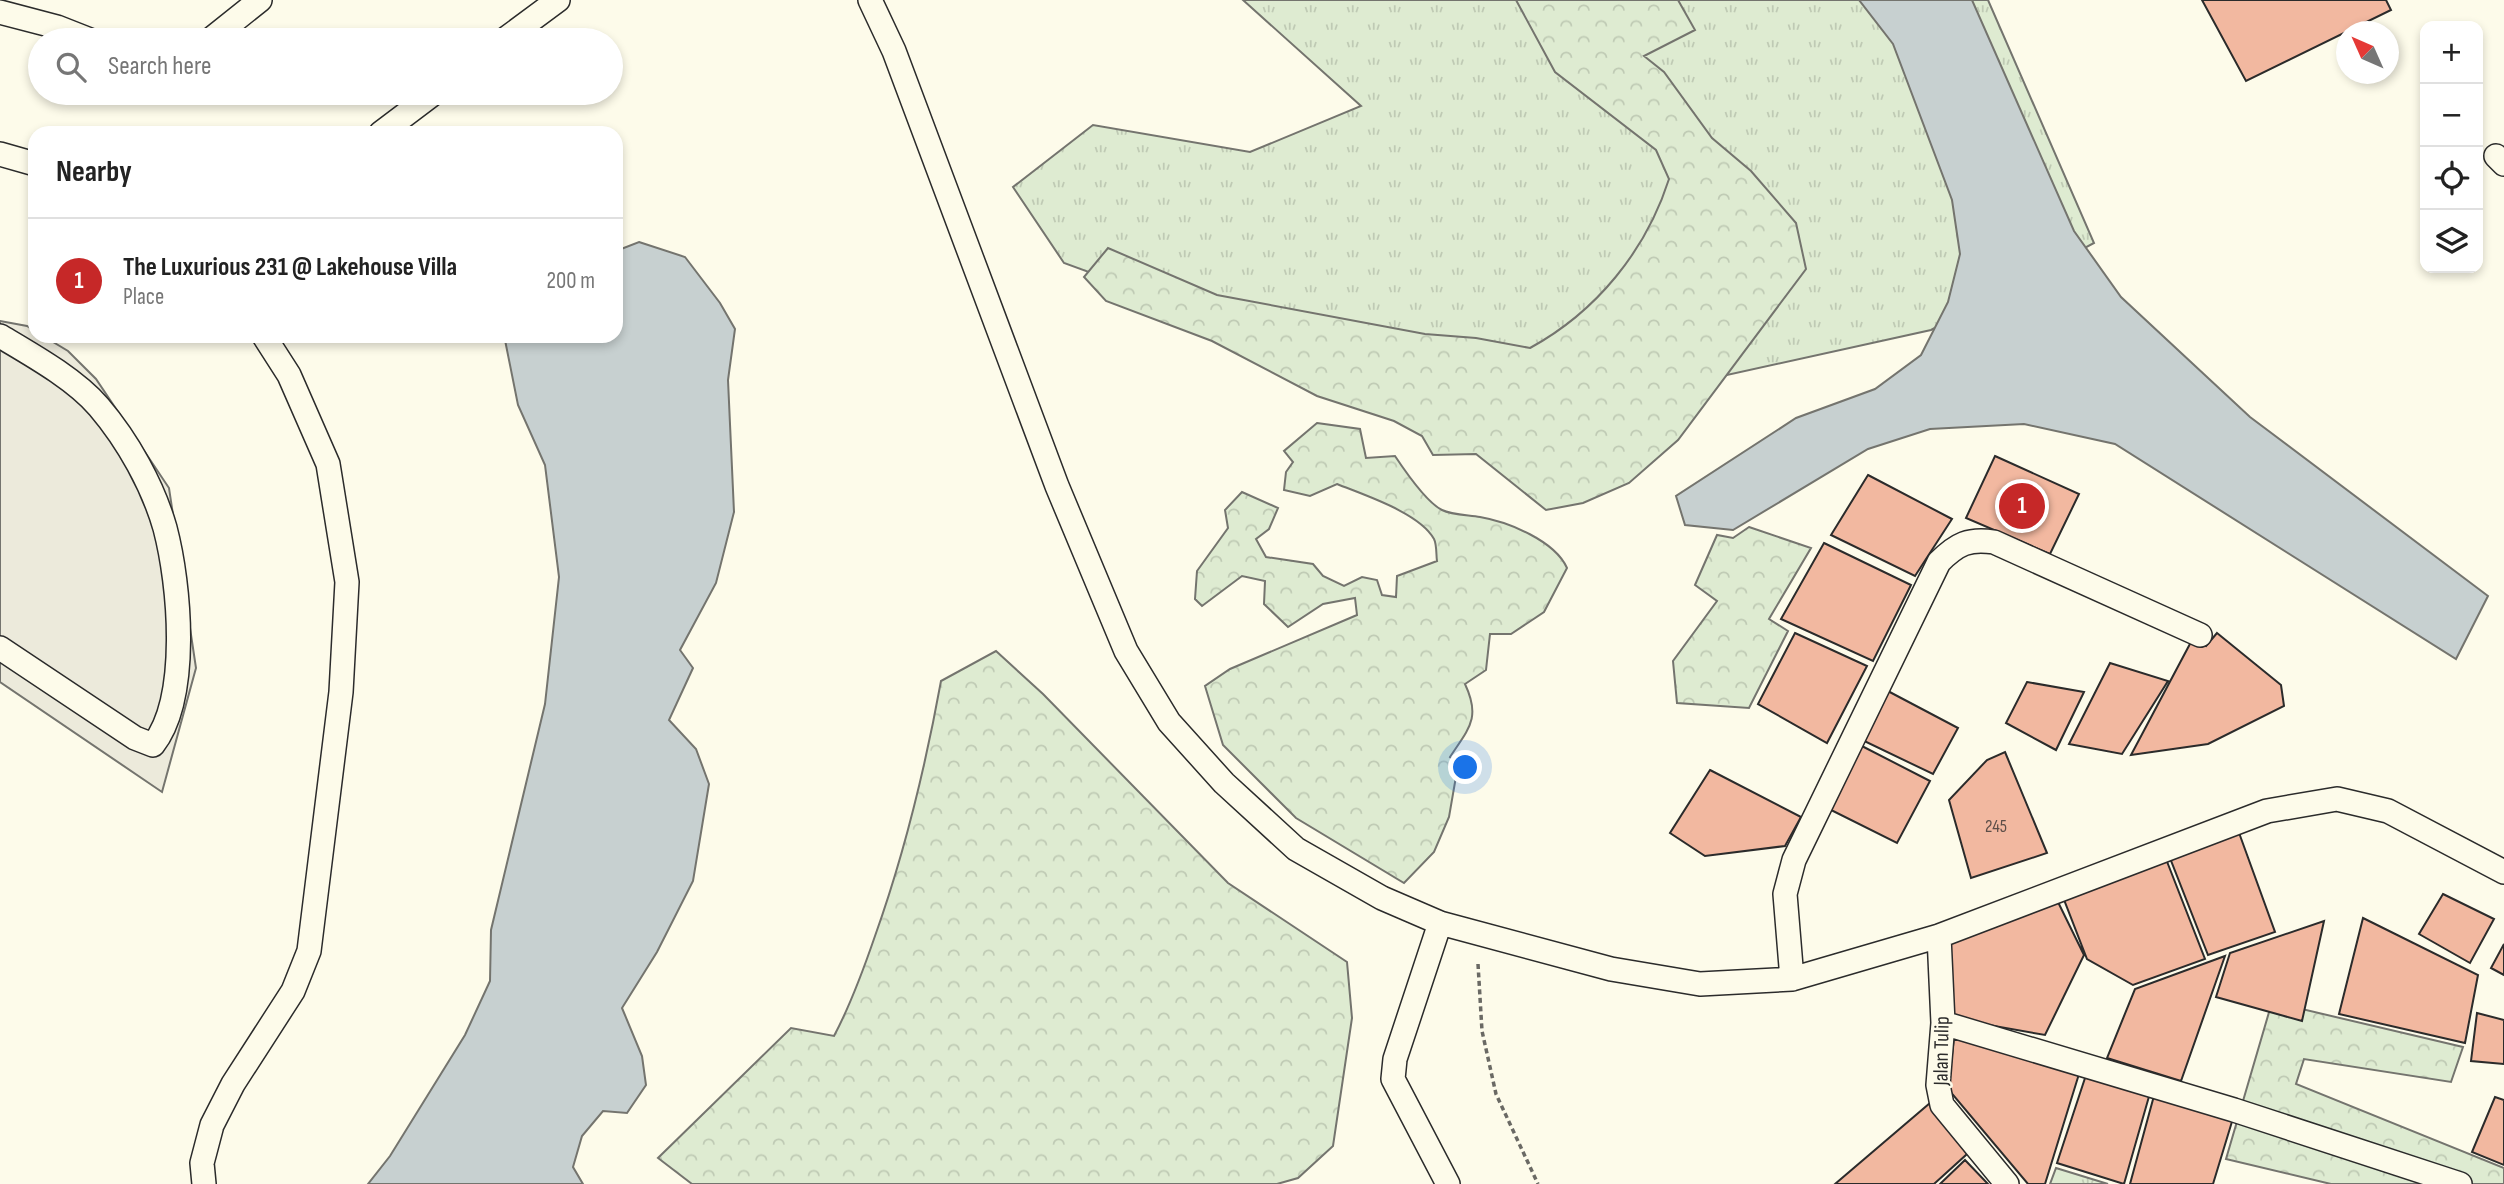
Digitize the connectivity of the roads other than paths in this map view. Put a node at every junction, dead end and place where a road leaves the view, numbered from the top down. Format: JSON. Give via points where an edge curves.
{"nodes":[{"id":1,"x":260,"y":0,"type":"edge"},
{"id":2,"x":558,"y":0,"type":"edge"},
{"id":3,"x":870,"y":0,"type":"edge"},
{"id":4,"x":0,"y":12,"type":"edge"},
{"id":5,"x":60,"y":28,"type":"edge"},
{"id":6,"x":225,"y":28,"type":"edge"},
{"id":7,"x":520,"y":28,"type":"edge"},
{"id":8,"x":418,"y":105,"type":"edge"},
{"id":9,"x":390,"y":126,"type":"edge"},
{"id":10,"x":0,"y":154,"type":"edge"},
{"id":11,"x":28,"y":162,"type":"edge"},
{"id":12,"x":0,"y":336,"type":"edge"},
{"id":13,"x":268,"y":343,"type":"edge"},
{"id":14,"x":2200,"y":635,"type":"dead end"},
{"id":15,"x":0,"y":648,"type":"edge"},
{"id":16,"x":2504,"y":872,"type":"edge"},
{"id":17,"x":1440,"y":923,"type":"junction"},
{"id":18,"x":1939,"y":936,"type":"junction"},
{"id":19,"x":1792,"y":979,"type":"junction"},
{"id":20,"x":1942,"y":1023,"type":"junction"},
{"id":21,"x":204,"y":1184,"type":"edge"},
{"id":22,"x":1448,"y":1184,"type":"edge"},
{"id":23,"x":2007,"y":1184,"type":"edge"},
{"id":24,"x":2460,"y":1184,"type":"edge"}],
"edges":[{"from":1,"to":6,"type":"street"},
{"from":2,"to":7,"type":"street"},
{"from":3,"to":17,"type":"street","via":[[894,51],[1057,486],[1126,651],[1155,698],[1224,783],[1297,849],[1382,898]]},
{"from":4,"to":5,"type":"street"},
{"from":8,"to":9,"type":"street"},
{"from":10,"to":11,"type":"street"},
{"from":12,"to":15,"type":"street","via":[[43,362],[98,406],[139,464],[161,518],[181,638],[163,732],[153,745],[135,738]]},
{"from":13,"to":21,"type":"street","via":[[289,375],[328,464],[347,582],[341,692],[309,951],[293,991],[212,1125],[202,1163]]},
{"from":14,"to":19,"type":"street","via":[[1994,542],[1974,539],[1954,546],[1939,562],[1794,860],[1785,894]]},
{"from":16,"to":18,"type":"street","via":[[2388,811],[2337,799],[2267,811]]},
{"from":17,"to":19,"type":"street","via":[[1611,969],[1700,984]]},
{"from":17,"to":22,"type":"street","via":[[1395,1059],[1393,1079]]},
{"from":18,"to":19,"type":"street"},
{"from":18,"to":20,"type":"street","name":"Jalan Tulip"},
{"from":20,"to":23,"type":"street","name":"Jalan Tulip","via":[[1938,1085],[1942,1105]]},
{"from":20,"to":24,"type":"street","via":[[2234,1110]]}]}
